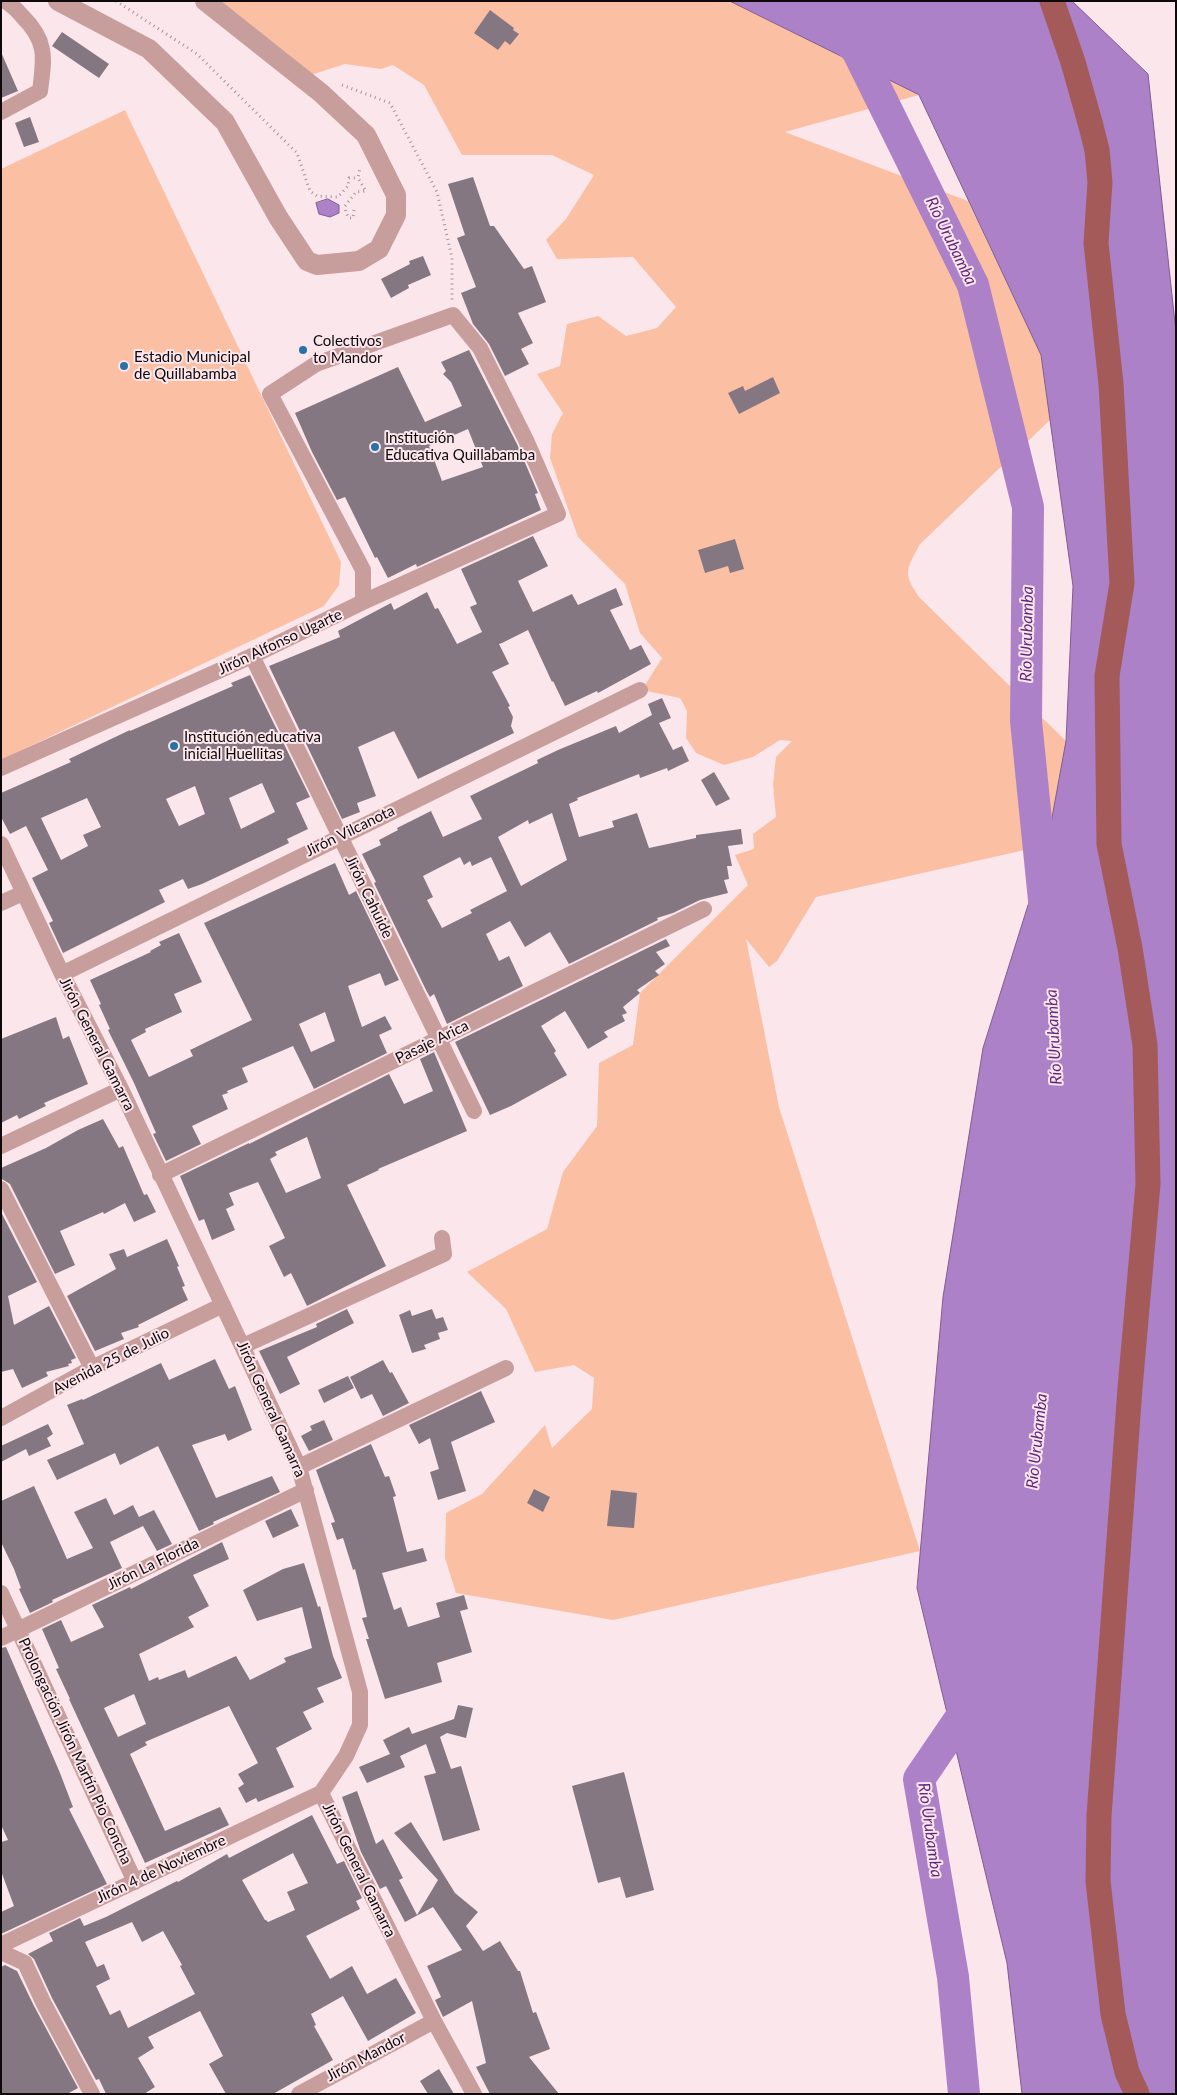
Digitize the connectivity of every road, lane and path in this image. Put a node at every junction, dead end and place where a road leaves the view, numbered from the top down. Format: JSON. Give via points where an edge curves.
{"nodes":[{"id":1,"x":5,"y":1,"type":"edge"},
{"id":2,"x":58,"y":1,"type":"edge"},
{"id":3,"x":116,"y":1,"type":"edge"},
{"id":4,"x":204,"y":1,"type":"edge"},
{"id":5,"x":1052,"y":1,"type":"edge"},
{"id":6,"x":1,"y":112,"type":"edge"},
{"id":7,"x":358,"y":178,"type":"dead end"},
{"id":8,"x":356,"y":192,"type":"dead end"},
{"id":9,"x":354,"y":210,"type":"dead end"},
{"id":10,"x":363,"y":602,"type":"junction"},
{"id":11,"x":252,"y":656,"type":"junction"},
{"id":12,"x":640,"y":690,"type":"dead end"},
{"id":13,"x":1,"y":768,"type":"edge"},
{"id":14,"x":339,"y":837,"type":"junction"},
{"id":15,"x":1,"y":844,"type":"edge"},
{"id":16,"x":23,"y":893,"type":"junction"},
{"id":17,"x":1,"y":902,"type":"edge"},
{"id":18,"x":704,"y":909,"type":"dead end"},
{"id":19,"x":62,"y":974,"type":"junction"},
{"id":20,"x":438,"y":1039,"type":"junction"},
{"id":21,"x":121,"y":1090,"type":"junction"},
{"id":22,"x":474,"y":1111,"type":"dead end"},
{"id":23,"x":1,"y":1146,"type":"edge"},
{"id":24,"x":160,"y":1175,"type":"junction"},
{"id":25,"x":1,"y":1189,"type":"edge"},
{"id":26,"x":442,"y":1238,"type":"dead end"},
{"id":27,"x":223,"y":1305,"type":"junction"},
{"id":28,"x":242,"y":1346,"type":"junction"},
{"id":29,"x":92,"y":1368,"type":"junction"},
{"id":30,"x":506,"y":1368,"type":"dead end"},
{"id":31,"x":1,"y":1418,"type":"edge"},
{"id":32,"x":299,"y":1467,"type":"junction"},
{"id":33,"x":306,"y":1490,"type":"junction"},
{"id":34,"x":1,"y":1594,"type":"edge"},
{"id":35,"x":18,"y":1629,"type":"junction"},
{"id":36,"x":1,"y":1638,"type":"edge"},
{"id":37,"x":321,"y":1793,"type":"junction"},
{"id":38,"x":135,"y":1882,"type":"junction"},
{"id":39,"x":1,"y":1945,"type":"edge"},
{"id":40,"x":1,"y":1952,"type":"edge"},
{"id":41,"x":434,"y":2021,"type":"junction"},
{"id":42,"x":92,"y":2094,"type":"edge"},
{"id":43,"x":299,"y":2094,"type":"edge"},
{"id":44,"x":474,"y":2094,"type":"edge"},
{"id":45,"x":1137,"y":2094,"type":"edge"}],
"edges":[{"from":1,"to":6,"type":"street","via":[[36,30],[44,56],[40,91]]},
{"from":2,"to":4,"type":"street","via":[[149,49],[226,122],[306,261],[317,265],[360,261],[379,249],[396,215],[396,195],[366,136],[321,93]]},
{"from":3,"to":7,"type":"path","via":[[197,54],[297,154],[310,191],[317,196],[338,197],[348,186],[350,178]]},
{"from":5,"to":45,"type":"main road","via":[[1097,150],[1100,182],[1096,243],[1110,384],[1122,583],[1107,676],[1109,844],[1145,1045],[1148,1184],[1100,1799],[1098,1881],[1113,2014],[1127,2072]]},
{"from":8,"to":9,"type":"path","via":[[345,206],[349,218],[353,218]]},
{"from":10,"to":10,"type":"street","name":"Jirón Alfonso Ugarte","via":[[558,514],[526,440],[480,348],[453,315],[316,364],[270,394],[362,570]]},
{"from":10,"to":11,"type":"street","name":"Jirón Alfonso Ugarte"},
{"from":11,"to":13,"type":"street","name":"Jirón Alfonso Ugarte"},
{"from":11,"to":14,"type":"street","name":"Jirón Cahuide"},
{"from":12,"to":14,"type":"street","name":"Jirón Vilcanota"},
{"from":14,"to":19,"type":"street","name":"Jirón Vilcanota"},
{"from":14,"to":20,"type":"street","name":"Jirón Cahuide"},
{"from":15,"to":16,"type":"street","name":"Jirón General Gamarra"},
{"from":16,"to":17,"type":"street"},
{"from":16,"to":19,"type":"street","name":"Jirón General Gamarra"},
{"from":18,"to":20,"type":"street","name":"Pasaje Arica"},
{"from":19,"to":21,"type":"street","name":"Jirón General Gamarra"},
{"from":20,"to":22,"type":"street","name":"Jirón Cahuide"},
{"from":20,"to":24,"type":"street","name":"Pasaje Arica"},
{"from":21,"to":23,"type":"street"},
{"from":21,"to":24,"type":"street","name":"Jirón General Gamarra"},
{"from":24,"to":27,"type":"street","name":"Jirón General Gamarra"},
{"from":25,"to":29,"type":"street"},
{"from":26,"to":28,"type":"street","via":[[444,1254]]},
{"from":27,"to":28,"type":"street","name":"Jirón General Gamarra"},
{"from":27,"to":29,"type":"street","name":"Avenida 25 de Julio"},
{"from":28,"to":32,"type":"street","name":"Jirón General Gamarra"},
{"from":29,"to":31,"type":"street","name":"Avenida 25 de Julio"},
{"from":30,"to":32,"type":"street"},
{"from":32,"to":33,"type":"street","name":"Jirón General Gamarra"},
{"from":33,"to":35,"type":"street","name":"Jirón La Florida"},
{"from":33,"to":37,"type":"street","name":"Jirón General Gamarra","via":[[360,1692],[360,1725],[346,1756]]},
{"from":34,"to":35,"type":"street","name":"Prolongación Jirón Martín Pio Concha"},
{"from":35,"to":36,"type":"street","name":"Jirón La Florida"},
{"from":35,"to":38,"type":"street","name":"Prolongación Jirón Martín Pio Concha"},
{"from":37,"to":38,"type":"street","name":"Jirón 4 de Noviembre"},
{"from":37,"to":41,"type":"street","name":"Jirón General Gamarra"},
{"from":38,"to":39,"type":"street","name":"Jirón 4 de Noviembre"},
{"from":40,"to":42,"type":"street","via":[[25,1963]]},
{"from":41,"to":43,"type":"street","name":"Jirón Mandor"},
{"from":41,"to":44,"type":"street","name":"Jirón General Gamarra"}]}
